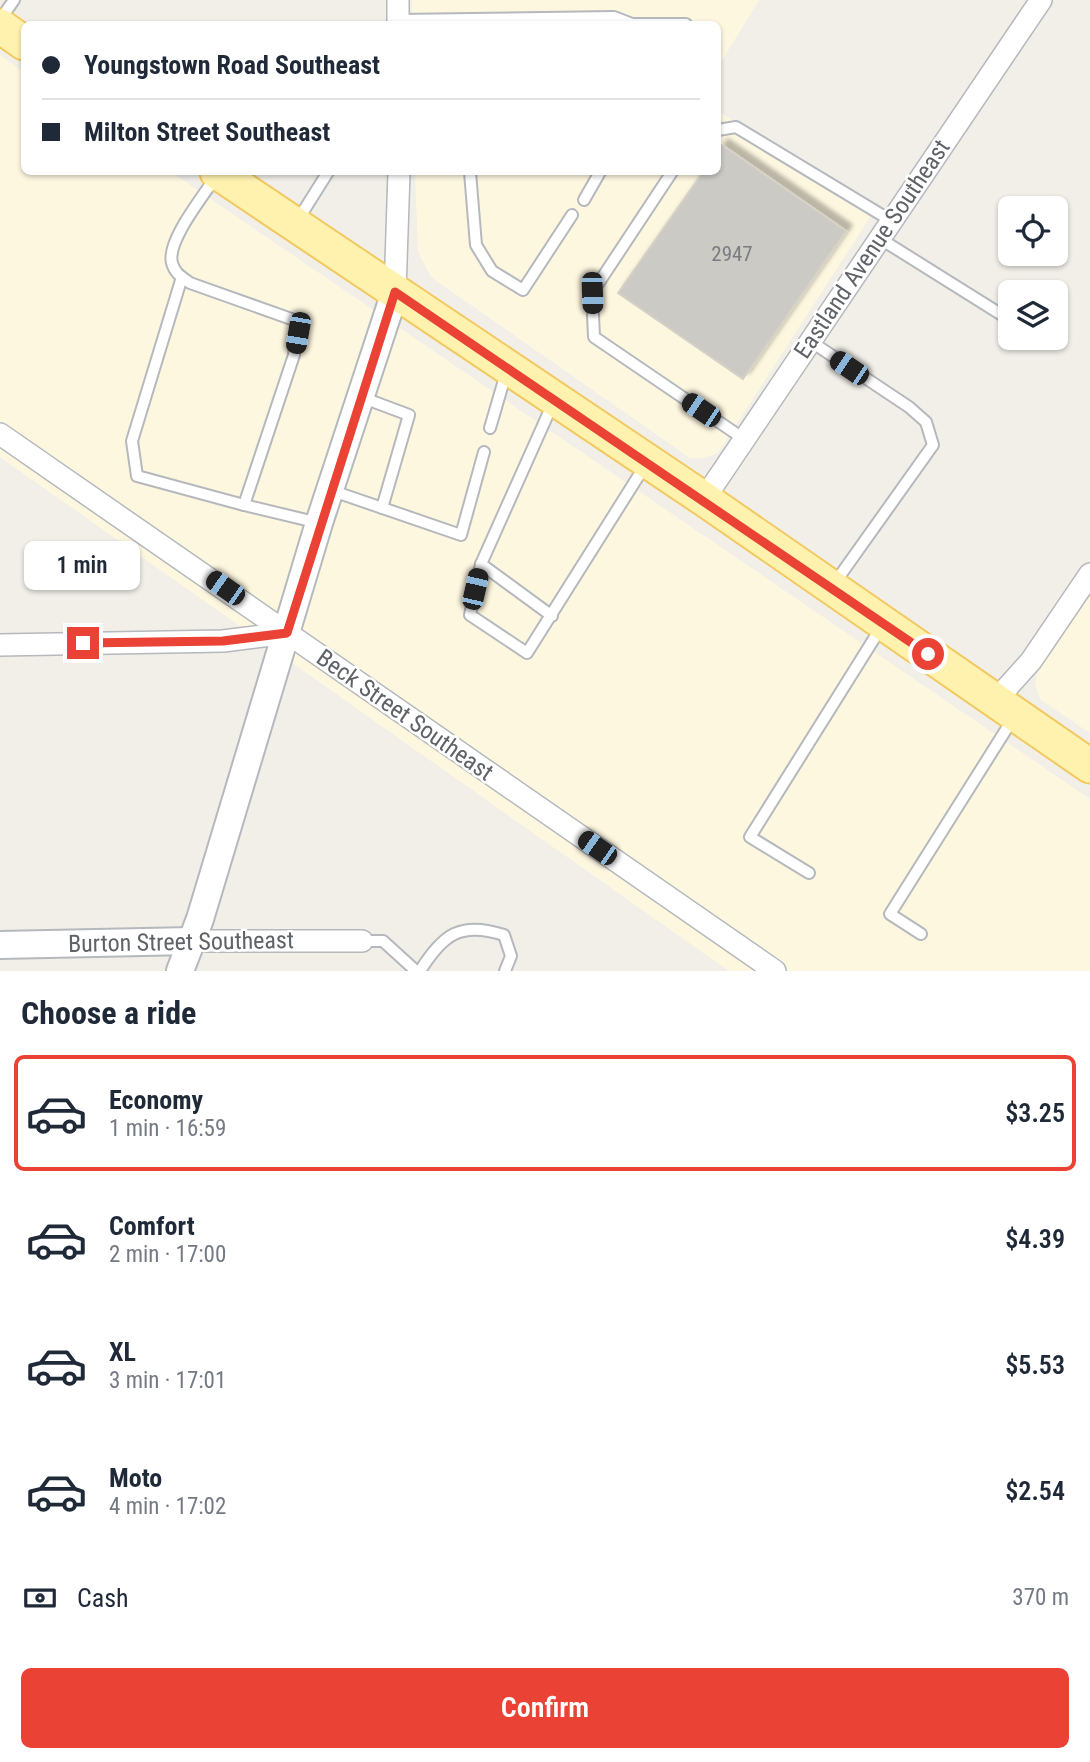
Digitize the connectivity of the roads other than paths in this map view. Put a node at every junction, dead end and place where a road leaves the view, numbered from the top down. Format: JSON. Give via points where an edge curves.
{"nodes":[{"id":1,"x":14,"y":0,"type":"edge"},
{"id":2,"x":1041,"y":0,"type":"edge"},
{"id":3,"x":398,"y":15,"type":"edge"},
{"id":4,"x":0,"y":20,"type":"edge"},
{"id":5,"x":457,"y":21,"type":"edge"},
{"id":6,"x":504,"y":21,"type":"edge"},
{"id":7,"x":623,"y":21,"type":"edge"},
{"id":8,"x":0,"y":26,"type":"edge"},
{"id":9,"x":21,"y":41,"type":"edge"},
{"id":10,"x":721,"y":130,"type":"edge"},
{"id":11,"x":216,"y":175,"type":"edge"},
{"id":12,"x":222,"y":175,"type":"edge"},
{"id":13,"x":326,"y":175,"type":"edge"},
{"id":14,"x":399,"y":175,"type":"edge"},
{"id":15,"x":470,"y":175,"type":"edge"},
{"id":16,"x":600,"y":175,"type":"edge"},
{"id":17,"x":670,"y":175,"type":"edge"},
{"id":18,"x":584,"y":200,"type":"dead end"},
{"id":19,"x":572,"y":215,"type":"dead end"},
{"id":20,"x":295,"y":225,"type":"junction"},
{"id":21,"x":884,"y":229,"type":"junction"},
{"id":22,"x":182,"y":277,"type":"junction"},
{"id":23,"x":395,"y":292,"type":"junction"},
{"id":24,"x":998,"y":311,"type":"edge"},
{"id":25,"x":810,"y":341,"type":"junction"},
{"id":26,"x":508,"y":368,"type":"junction"},
{"id":27,"x":361,"y":397,"type":"junction"},
{"id":28,"x":555,"y":399,"type":"junction"},
{"id":29,"x":490,"y":428,"type":"dead end"},
{"id":30,"x":0,"y":434,"type":"edge"},
{"id":31,"x":744,"y":439,"type":"junction"},
{"id":32,"x":484,"y":452,"type":"dead end"},
{"id":33,"x":648,"y":462,"type":"junction"},
{"id":34,"x":330,"y":490,"type":"junction"},
{"id":35,"x":704,"y":499,"type":"junction"},
{"id":36,"x":244,"y":505,"type":"junction"},
{"id":37,"x":382,"y":508,"type":"junction"},
{"id":38,"x":319,"y":523,"type":"junction"},
{"id":39,"x":481,"y":564,"type":"junction"},
{"id":40,"x":1090,"y":574,"type":"edge"},
{"id":41,"x":831,"y":587,"type":"junction"},
{"id":42,"x":552,"y":616,"type":"junction"},
{"id":43,"x":884,"y":624,"type":"junction"},
{"id":44,"x":287,"y":633,"type":"junction"},
{"id":45,"x":0,"y":645,"type":"edge"},
{"id":46,"x":1005,"y":708,"type":"junction"},
{"id":47,"x":1090,"y":766,"type":"edge"},
{"id":48,"x":809,"y":873,"type":"dead end"},
{"id":49,"x":921,"y":934,"type":"dead end"},
{"id":50,"x":191,"y":941,"type":"junction"},
{"id":51,"x":362,"y":941,"type":"joint"},
{"id":52,"x":0,"y":945,"type":"edge"},
{"id":53,"x":180,"y":971,"type":"edge"},
{"id":54,"x":418,"y":971,"type":"edge"},
{"id":55,"x":505,"y":971,"type":"edge"},
{"id":56,"x":775,"y":971,"type":"edge"}],
"edges":[{"from":1,"to":4,"type":"lane"},
{"from":2,"to":21,"type":"street","name":"Eastland Avenue Southeast"},
{"from":3,"to":5,"type":"lane"},
{"from":6,"to":7,"type":"lane"},
{"from":8,"to":9,"type":"main road"},
{"from":10,"to":21,"type":"lane","via":[[736,127]]},
{"from":11,"to":22,"type":"lane","via":[[176,237],[171,260]]},
{"from":12,"to":20,"type":"main road"},
{"from":13,"to":20,"type":"lane"},
{"from":14,"to":23,"type":"street"},
{"from":15,"to":19,"type":"lane","via":[[476,245],[492,271],[523,290]]},
{"from":16,"to":18,"type":"lane"},
{"from":17,"to":31,"type":"lane","via":[[592,293],[594,337]]},
{"from":20,"to":23,"type":"main road"},
{"from":21,"to":24,"type":"lane"},
{"from":21,"to":25,"type":"street","name":"Eastland Avenue Southeast"},
{"from":22,"to":36,"type":"lane","via":[[297,321],[294,355]]},
{"from":22,"to":36,"type":"lane","via":[[132,441],[137,476]]},
{"from":23,"to":26,"type":"main road"},
{"from":23,"to":27,"type":"street"},
{"from":25,"to":31,"type":"street","name":"Eastland Avenue Southeast"},
{"from":25,"to":41,"type":"lane","via":[[909,407],[926,422],[933,445]]},
{"from":26,"to":28,"type":"main road"},
{"from":26,"to":29,"type":"lane"},
{"from":27,"to":34,"type":"street"},
{"from":27,"to":37,"type":"lane","via":[[409,415]]},
{"from":28,"to":33,"type":"main road"},
{"from":28,"to":39,"type":"lane"},
{"from":30,"to":44,"type":"street","name":"Beck Street Southeast"},
{"from":31,"to":35,"type":"street","name":"Eastland Avenue Southeast"},
{"from":32,"to":37,"type":"lane","via":[[461,535]]},
{"from":33,"to":35,"type":"main road"},
{"from":33,"to":42,"type":"lane"},
{"from":34,"to":37,"type":"lane"},
{"from":34,"to":38,"type":"street"},
{"from":35,"to":41,"type":"main road"},
{"from":36,"to":38,"type":"lane"},
{"from":38,"to":44,"type":"street"},
{"from":39,"to":42,"type":"lane"},
{"from":39,"to":42,"type":"lane","via":[[470,615],[527,653]]},
{"from":40,"to":46,"type":"street"},
{"from":41,"to":43,"type":"main road"},
{"from":43,"to":46,"type":"main road"},
{"from":43,"to":48,"type":"lane","via":[[750,836]]},
{"from":44,"to":45,"type":"street","via":[[223,641]]},
{"from":44,"to":50,"type":"street"},
{"from":44,"to":56,"type":"street","name":"Beck Street Southeast"},
{"from":46,"to":47,"type":"main road"},
{"from":46,"to":49,"type":"lane","via":[[890,914]]},
{"from":50,"to":51,"type":"street","name":"Burton Street Southeast"},
{"from":50,"to":52,"type":"street","name":"Burton Street Southeast"},
{"from":50,"to":53,"type":"street"},
{"from":51,"to":54,"type":"lane","via":[[383,941]]},
{"from":54,"to":55,"type":"lane","via":[[448,937],[478,927],[503,935],[511,956]]}]}
